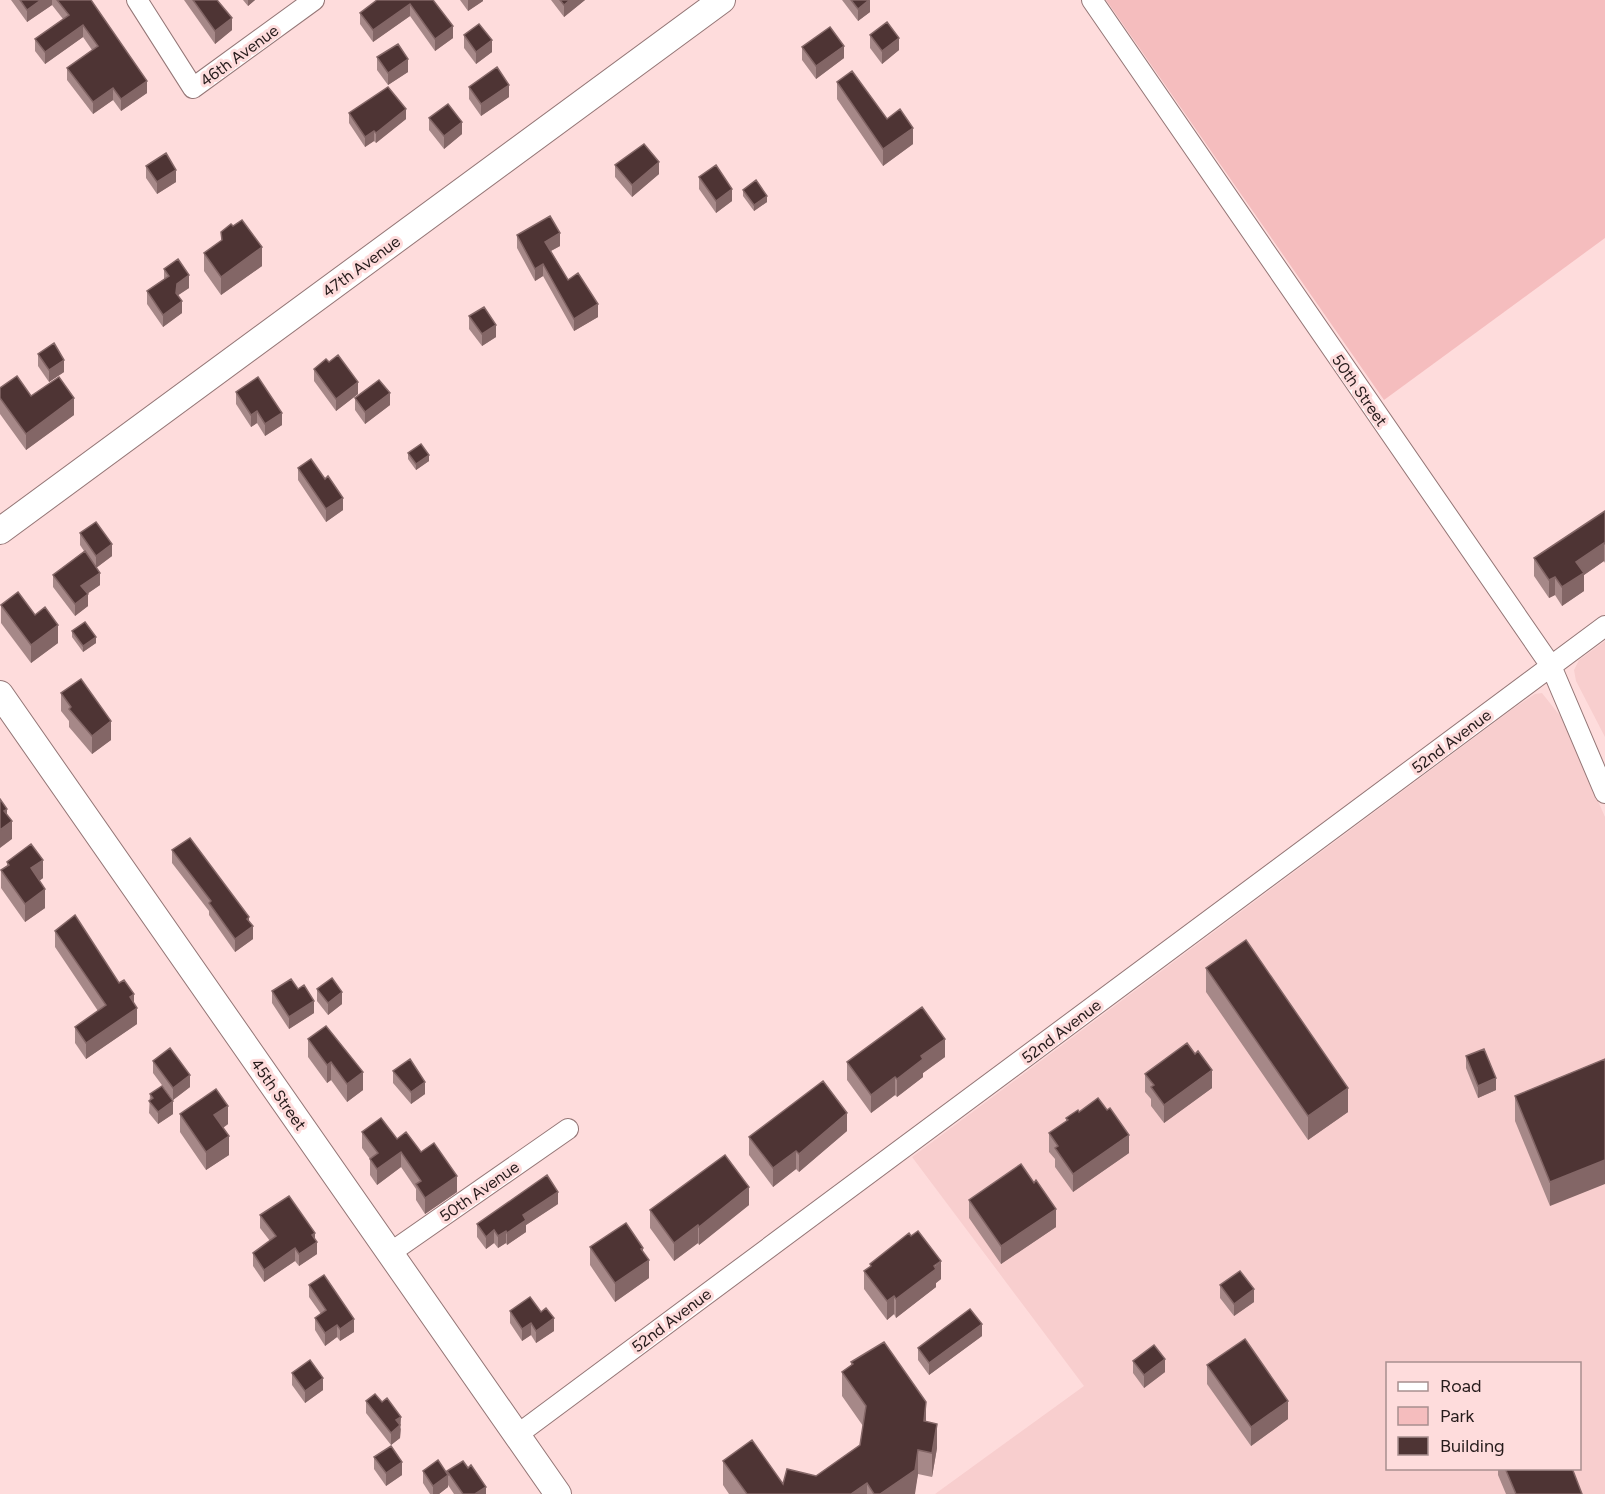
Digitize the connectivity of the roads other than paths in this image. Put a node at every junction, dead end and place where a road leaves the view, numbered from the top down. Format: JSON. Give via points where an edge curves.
{"nodes":[{"id":1,"x":137,"y":0,"type":"edge"},
{"id":2,"x":314,"y":0,"type":"edge"},
{"id":3,"x":722,"y":0,"type":"edge"},
{"id":4,"x":1092,"y":0,"type":"edge"},
{"id":5,"x":0,"y":531,"type":"edge"},
{"id":6,"x":1605,"y":626,"type":"edge"},
{"id":7,"x":1551,"y":666,"type":"junction"},
{"id":8,"x":0,"y":694,"type":"edge"},
{"id":9,"x":1605,"y":793,"type":"edge"},
{"id":10,"x":568,"y":1129,"type":"dead end"},
{"id":11,"x":390,"y":1253,"type":"junction"},
{"id":12,"x":517,"y":1435,"type":"junction"},
{"id":13,"x":558,"y":1494,"type":"edge"}],
"edges":[{"from":1,"to":2,"type":"street","name":"46th Avenue","via":[[194,88]]},
{"from":3,"to":5,"type":"street","name":"47th Avenue"},
{"from":4,"to":7,"type":"street","name":"50th Street"},
{"from":6,"to":7,"type":"street","name":"52nd Avenue"},
{"from":7,"to":9,"type":"street","name":"50th Street"},
{"from":7,"to":12,"type":"street","name":"52nd Avenue"},
{"from":8,"to":11,"type":"street","name":"45th Street"},
{"from":10,"to":11,"type":"street","name":"50th Avenue"},
{"from":11,"to":12,"type":"street","name":"45th Street"},
{"from":12,"to":13,"type":"street","name":"45th Street"}]}
